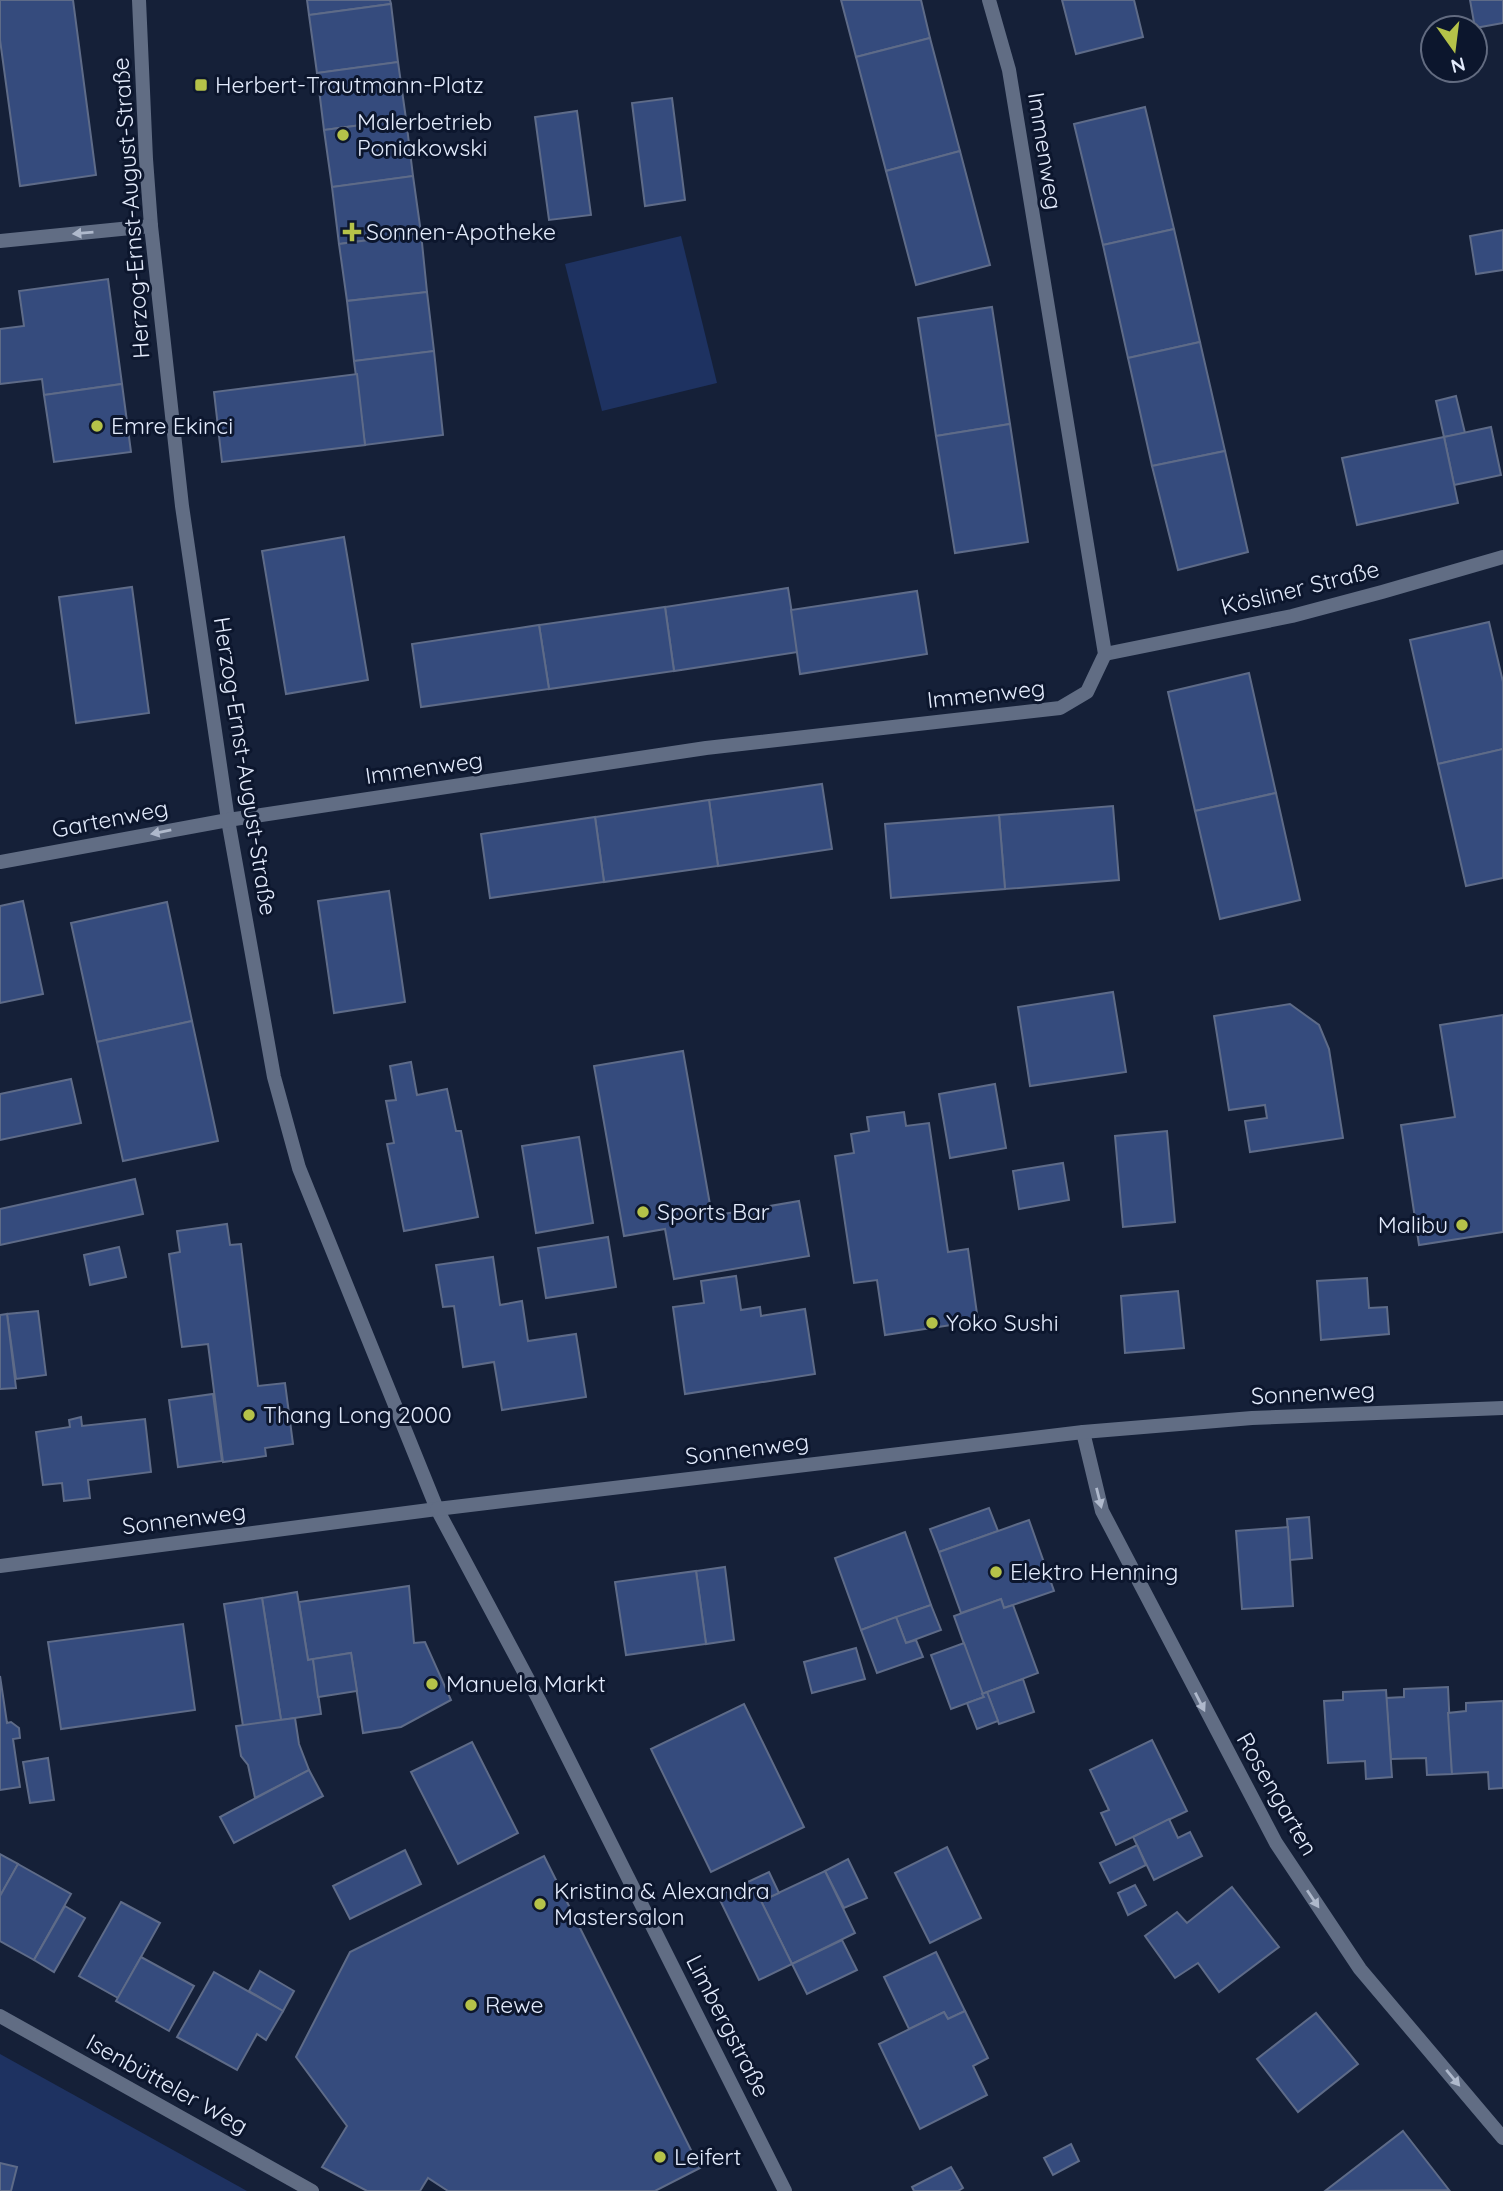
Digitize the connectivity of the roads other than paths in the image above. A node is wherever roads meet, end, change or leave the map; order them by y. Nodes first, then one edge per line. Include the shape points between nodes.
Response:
1 (139, 0) edge
2 (989, 0) edge
3 (151, 226) junction
4 (0, 242) edge
5 (1503, 556) edge
6 (1105, 654) junction
7 (228, 820) junction
8 (0, 862) edge
9 (1503, 1408) edge
10 (1083, 1432) junction
11 (438, 1508) junction
12 (0, 1566) edge
13 (0, 2016) edge
14 (1503, 2138) edge
15 (313, 2191) edge
16 (785, 2191) edge

1 - 3 street, Herzog-Ernst-August-Straße
2 - 6 street, Immenweg via 1009,70
3 -> 4 street
3 - 7 street, Herzog-Ernst-August-Straße via 182,506
5 - 6 street, Kösliner Straße via 1303,613
6 - 7 street, Immenweg via 1087,692 1060,708 706,748
7 -> 8 street, Gartenweg
7 - 11 street, Herzog-Ernst-August-Straße via 274,1077 299,1168
9 - 10 street, Sonnenweg via 1252,1418
10 - 11 street, Sonnenweg
10 -> 14 street, Rosengarten via 1102,1511 1276,1843 1360,1969
11 - 12 street, Sonnenweg
11 - 16 street, Limbergstraße
13 - 15 street, Isenbütteler Weg

